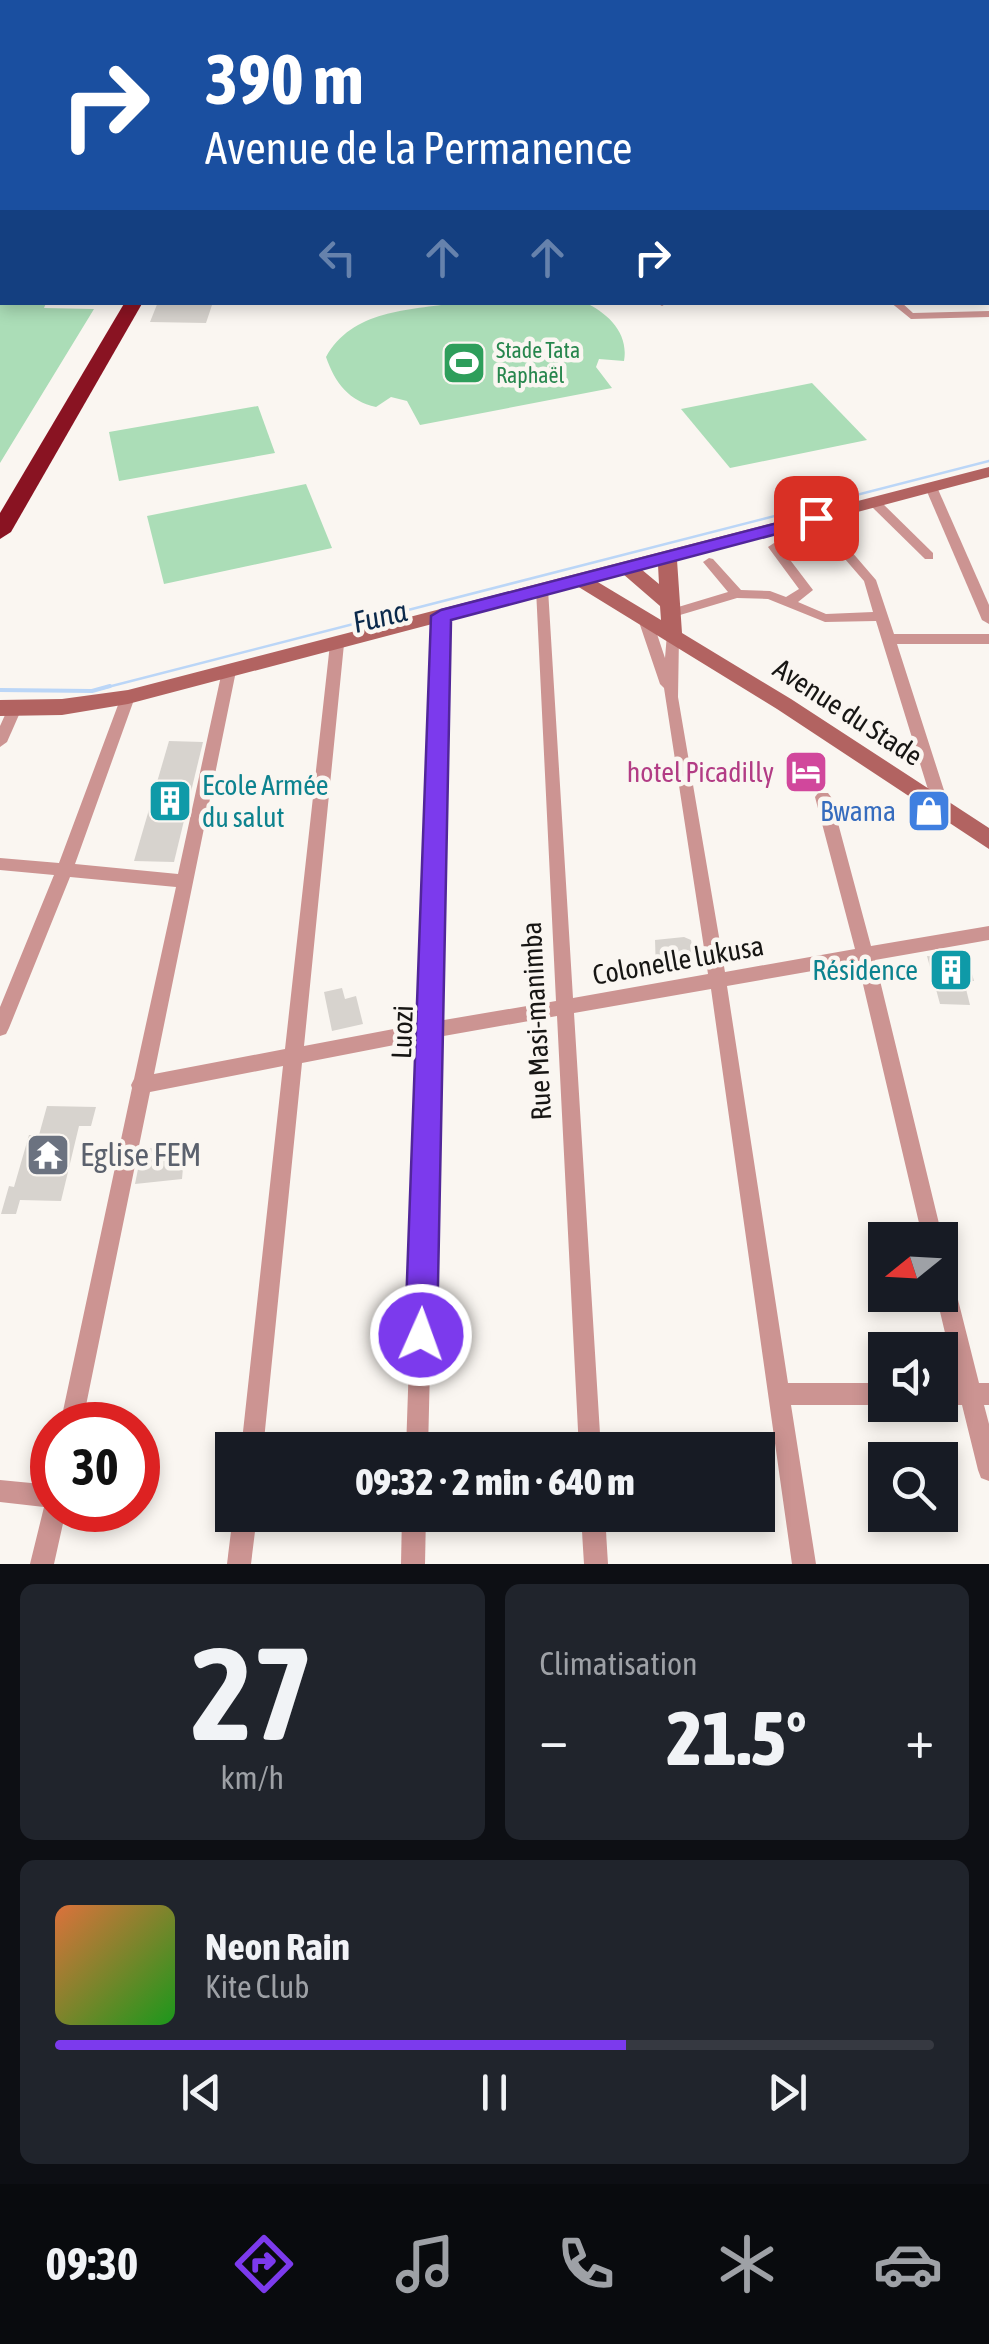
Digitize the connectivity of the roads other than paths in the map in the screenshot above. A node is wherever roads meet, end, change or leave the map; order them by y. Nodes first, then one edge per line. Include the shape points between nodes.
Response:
1 (116, 305) edge
2 (132, 305) edge
3 (898, 305) edge
4 (945, 305) edge
5 (989, 314) edge
6 (950, 315) junction
7 (989, 472) edge
8 (931, 487) junction
9 (874, 502) junction
10 (0, 503) edge
11 (816, 518) junction
12 (0, 532) edge
13 (774, 547) dead end
14 (667, 555) junction
15 (929, 556) dead end
16 (709, 562) dead end
17 (629, 570) junction
18 (579, 579) junction
19 (542, 589) junction
20 (738, 594) junction
21 (790, 601) junction
22 (441, 616) junction
23 (881, 616) junction
24 (671, 618) junction
25 (989, 620) edge
26 (646, 622) junction
27 (889, 639) junction
28 (989, 639) edge
29 (337, 644) junction
30 (229, 672) junction
31 (128, 697) junction
32 (671, 697) junction
33 (8, 708) edge
34 (0, 742) edge
35 (823, 796) dead end
36 (942, 809) junction
37 (989, 840) edge
38 (0, 864) edge
39 (66, 869) junction
40 (185, 881) junction
41 (989, 933) edge
42 (866, 956) junction
43 (718, 982) junction
44 (566, 1007) junction
45 (0, 1028) edge
46 (432, 1030) junction
47 (294, 1057) junction
48 (140, 1085) junction
49 (929, 1222) edge
50 (954, 1312) edge
51 (780, 1394) junction
52 (868, 1394) edge
53 (980, 1394) edge
54 (76, 1402) edge
55 (254, 1432) edge
56 (418, 1432) edge
57 (589, 1432) edge
58 (989, 1470) edge
59 (0, 1491) edge
60 (30, 1494) edge
61 (49, 1532) edge
62 (242, 1532) edge
63 (413, 1532) edge
64 (594, 1532) edge
65 (42, 1564) edge
66 (238, 1564) edge
67 (412, 1564) edge
68 (596, 1564) edge
69 (804, 1564) edge

1 - 10 highway
2 - 12 highway
3 - 6 street via 911,316
4 - 6 street
5 - 6 street
7 - 8 street
8 - 9 street
8 - 25 street
9 - 11 street
9 - 15 street
11 - 14 street
11 - 23 street via 866,571
13 - 21 street via 807,590
14 - 17 street
14 - 24 street
16 - 20 street
17 - 18 street
17 - 24 street
17 - 26 street
18 - 19 street
18 - 26 street
19 - 22 street
19 - 44 street, Rue Masi-manimba
20 - 21 street
20 - 24 street
21 - 23 street via 825,618
22 - 29 street
22 - 46 street, Luozi
23 - 27 street
24 - 26 street
24 - 32 street
24 - 36 street, Avenue du Stade
26 - 32 street
27 - 28 street
27 - 36 street
29 - 30 street
29 - 47 street
30 - 31 street
30 - 40 street
31 - 33 street
31 - 39 street
32 - 43 street
33 - 34 street
35 - 42 street
36 - 37 street, Avenue du Stade
38 - 39 street
39 - 40 street
39 - 45 street
40 - 48 street
41 - 42 street, Colonelle lukusa
42 - 43 street, Colonelle lukusa
42 - 49 street
43 - 44 street, Colonelle lukusa
43 - 51 street
44 - 46 street, Colonelle lukusa
44 - 57 street, Rue Masi-manimba
46 - 47 street, Colonelle lukusa
46 - 56 street, Luozi
47 - 48 street, Colonelle lukusa
47 - 55 street
48 - 54 street
50 - 53 street
51 - 52 street
51 - 69 street
53 - 58 street
59 - 60 street
61 - 65 street
62 - 66 street
63 - 67 street
64 - 68 street

